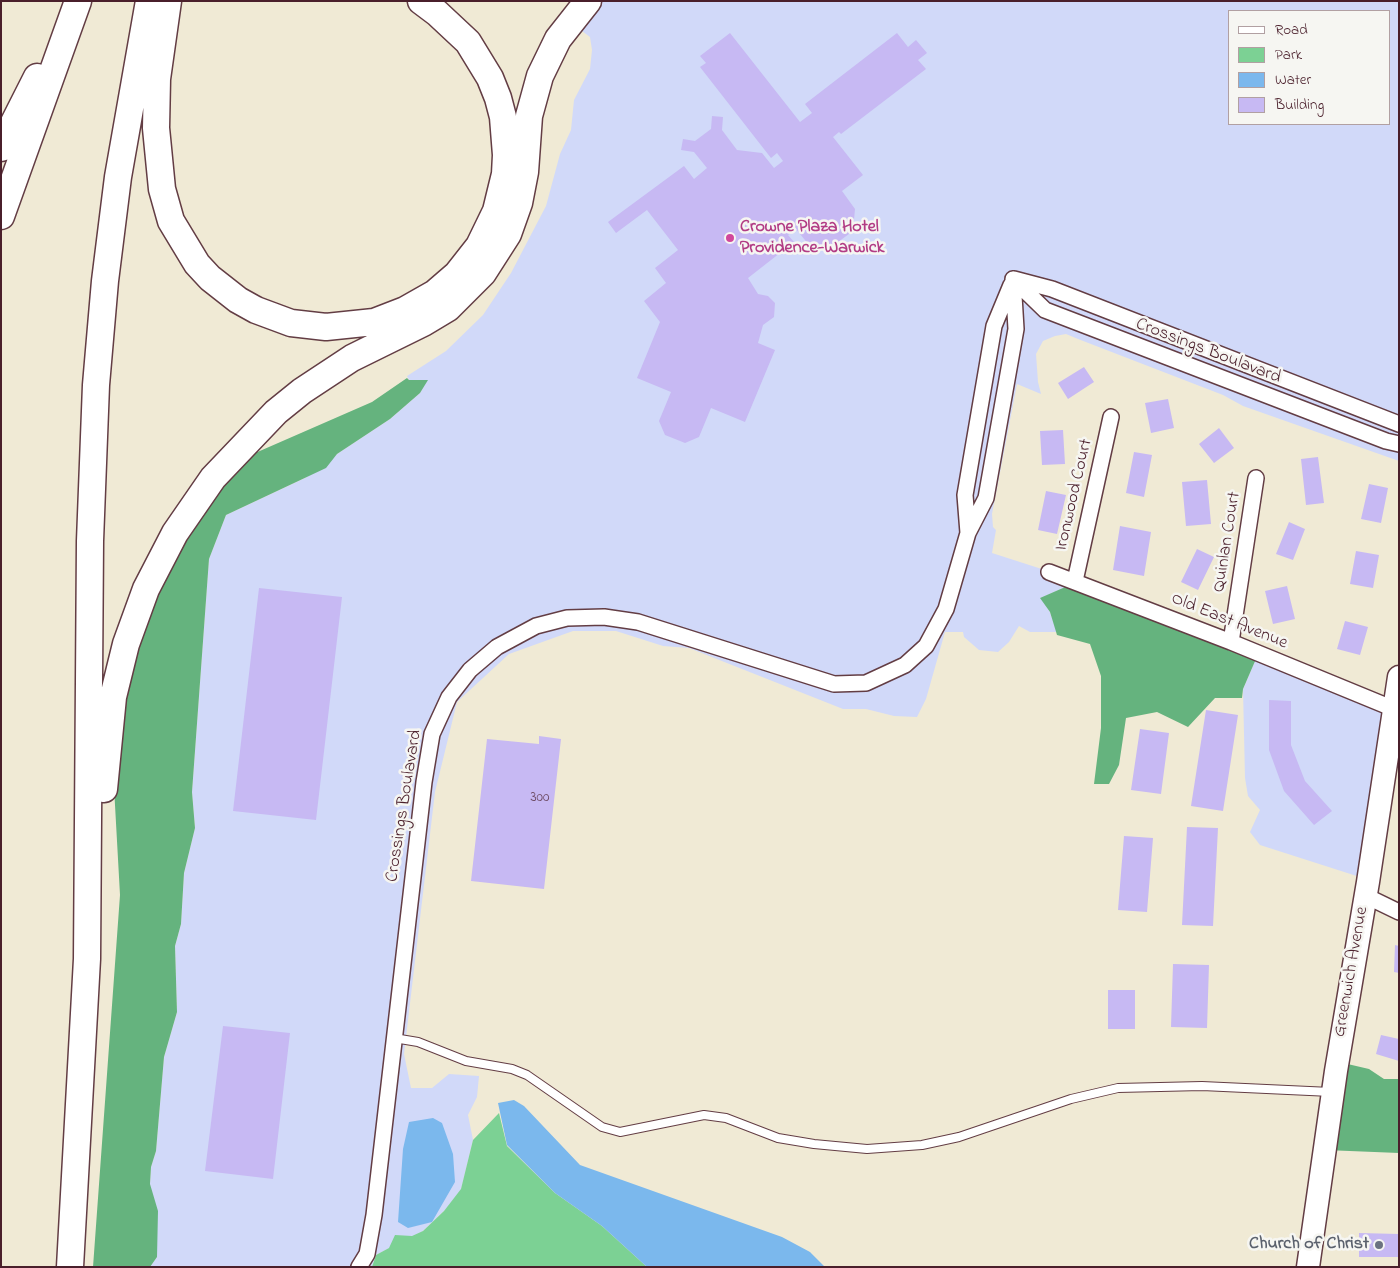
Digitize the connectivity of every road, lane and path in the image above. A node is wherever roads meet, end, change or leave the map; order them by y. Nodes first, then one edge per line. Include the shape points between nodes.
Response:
1 (77, 1) edge
2 (150, 1) edge
3 (168, 1) edge
4 (421, 1) edge
5 (588, 1) edge
6 (1, 148) edge
7 (1, 216) edge
8 (1013, 279) junction
9 (1111, 417) dead end
10 (1399, 424) edge
11 (1399, 444) edge
12 (1256, 478) dead end
13 (968, 533) junction
14 (1049, 572) dead end
15 (1074, 581) junction
16 (1231, 642) junction
17 (1399, 677) edge
18 (1396, 710) edge
19 (1366, 896) junction
20 (1399, 912) edge
21 (85, 1011) junction
22 (394, 1038) junction
23 (1333, 1092) junction
24 (70, 1267) edge
25 (359, 1267) edge
26 (1308, 1267) edge

1 - 6 highway
1 - 7 highway
2 - 21 highway via 118,177 95,402 90,541
3 - 4 highway via 159,66 156,128 160,180 171,222 197,264 238,300 291,322 326,327 374,322 435,293 457,274 479,246 496,211 506,155 498,98 468,42
5 - 21 highway via 558,39 540,76 529,116 525,172 518,203 508,234 483,273 442,312 352,358 276,412 213,478 192,505 159,561 132,626 113,697
8 - 10 street, Crossings Boulavard via 1052,290
8 - 11 street, Crossings Boulavard via 1045,310
8 - 13 street, Crossings Boulavard via 994,326 965,495
8 - 13 street, Crossings Boulavard via 1016,329 986,498
9 - 15 street, Ironwood Court
12 - 16 street, Quinlan Court
13 - 22 street, Crossings Boulavard via 946,609 926,646 905,665 866,683 834,684 638,622 604,617 567,618 536,626 497,647 470,670 449,697 432,734
14 - 15 street, Old East Avenue
15 - 16 street, Old East Avenue
16 - 18 street, Old East Avenue
17 - 18 main road, Greenwich Avenue
18 - 19 main road, Greenwich Avenue
19 - 20 street
19 - 23 main road, Greenwich Avenue
21 - 24 highway
22 - 23 lane via 418,1042 466,1062 512,1069 526,1075 602,1127 620,1132 704,1115 726,1118 778,1138 867,1149 922,1145 959,1137 1071,1099 1118,1088 1202,1086
22 - 25 street, Crossings Boulavard via 374,1215 367,1254
23 - 26 main road, Greenwich Avenue

